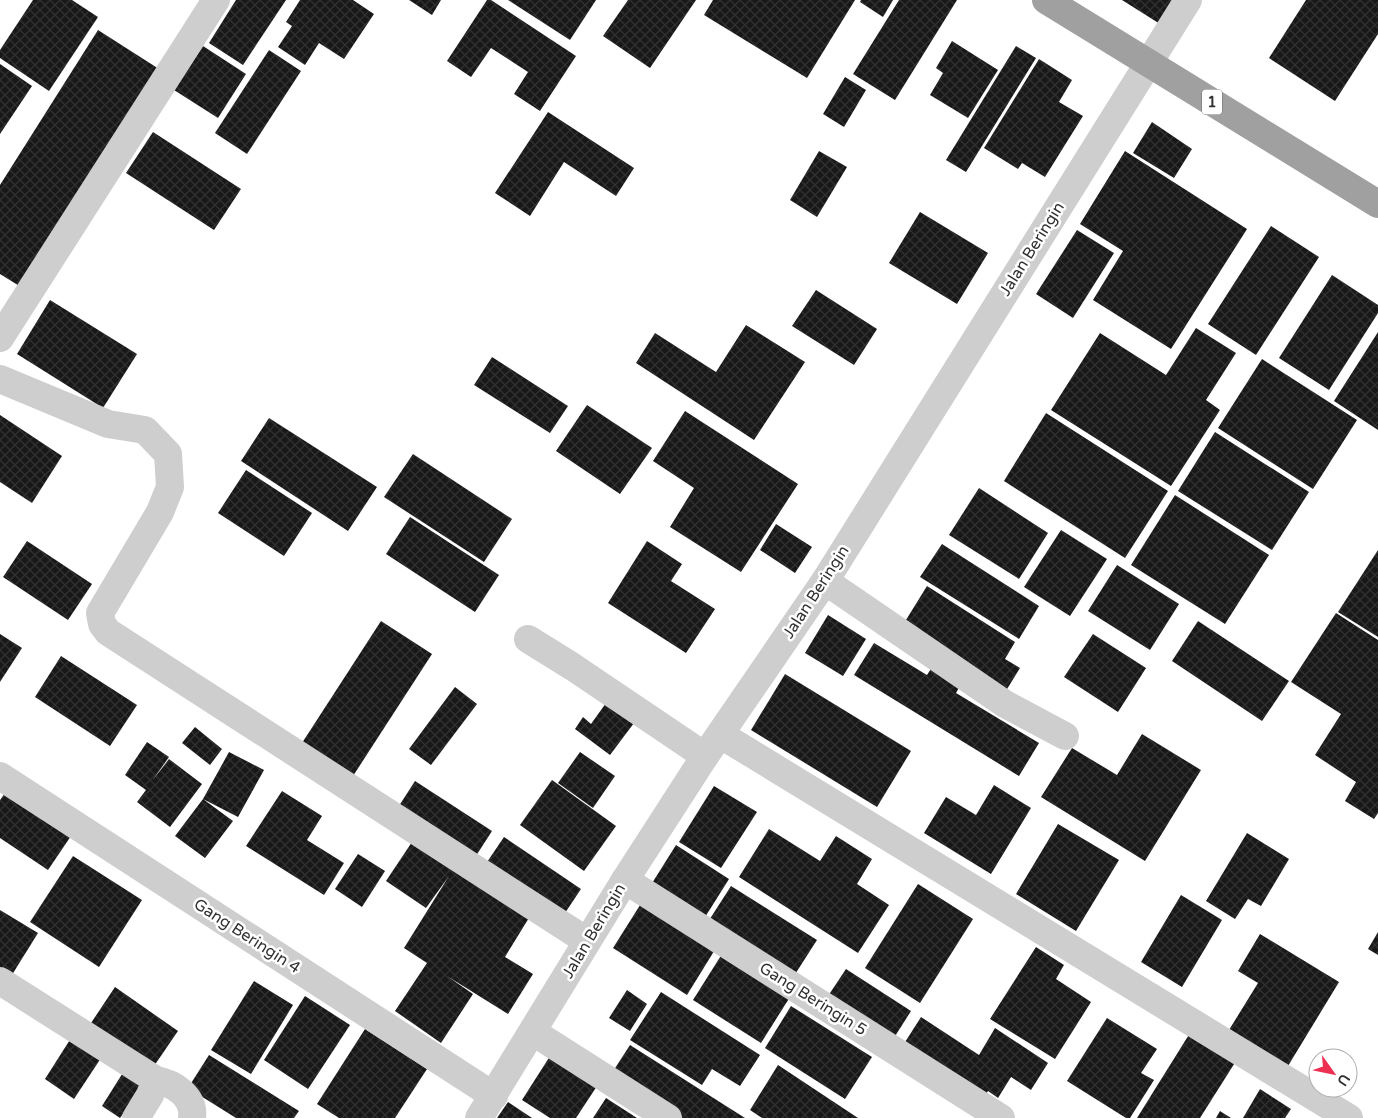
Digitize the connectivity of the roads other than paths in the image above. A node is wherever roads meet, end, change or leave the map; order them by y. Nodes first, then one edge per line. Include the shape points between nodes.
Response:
1 (216, 0) edge
2 (1046, 0) edge
3 (1188, 0) edge
4 (1148, 63) junction
5 (1378, 204) edge
6 (0, 338) edge
7 (0, 379) edge
8 (825, 582) junction
9 (528, 639) dead end
10 (1065, 736) dead end
11 (713, 745) junction
12 (0, 776) edge
13 (625, 880) junction
14 (587, 941) junction
15 (0, 981) edge
16 (533, 1032) junction
17 (156, 1080) junction
18 (494, 1096) junction
19 (136, 1118) edge
20 (192, 1118) edge
21 (479, 1118) edge
22 (668, 1118) edge
23 (1001, 1118) edge
24 (1348, 1118) edge

1 - 6 street
2 - 4 highway, 1
3 - 4 street, Jalan Beringin
4 - 5 highway, 1
4 - 8 street, Jalan Beringin
7 - 14 street via 108,424 145,430 168,454 170,487 163,504 100,613 108,632
8 - 10 street via 1005,704
8 - 11 street, Jalan Beringin
9 - 11 street
11 - 13 street, Jalan Beringin
11 - 24 street
12 - 18 street, Gang Beringin 4
13 - 14 street, Jalan Beringin
13 - 23 street, Gang Beringin 5
14 - 16 street, Jalan Beringin
15 - 17 street
16 - 18 street, Jalan Beringin
16 - 22 street
17 - 19 street
17 - 20 street via 170,1084 187,1097
18 - 21 street, Jalan Beringin

